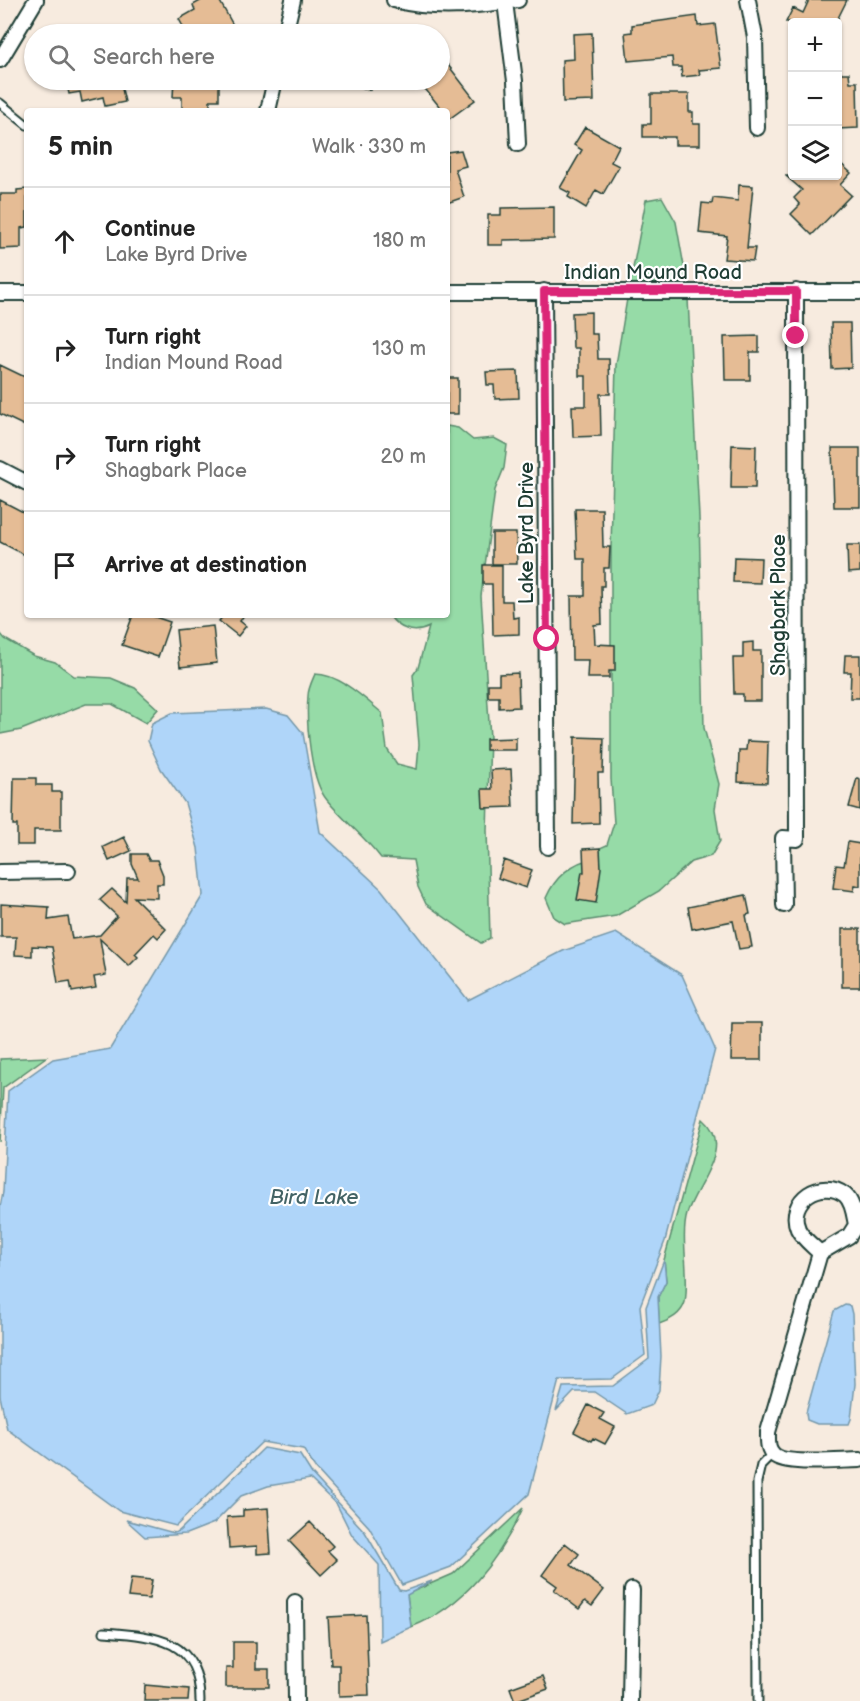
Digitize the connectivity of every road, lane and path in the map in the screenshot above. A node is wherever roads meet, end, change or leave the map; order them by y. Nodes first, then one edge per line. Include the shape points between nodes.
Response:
1 (36, 0) edge
2 (293, 0) edge
3 (394, 0) edge
4 (748, 0) edge
5 (511, 1) edge
6 (287, 24) edge
7 (0, 60) edge
8 (273, 90) edge
9 (0, 103) edge
10 (269, 108) edge
11 (24, 123) edge
12 (757, 128) dead end
13 (518, 144) dead end
14 (544, 291) junction
15 (796, 291) junction
16 (450, 292) edge
17 (860, 292) edge
18 (0, 293) edge
19 (24, 293) edge
20 (0, 469) edge
21 (24, 481) edge
22 (548, 847) dead end
23 (0, 872) edge
24 (68, 872) dead end
25 (784, 905) dead end
26 (820, 1253) junction
27 (772, 1454) junction
28 (860, 1460) edge
29 (632, 1590) dead end
30 (296, 1602) dead end
31 (104, 1632) dead end
32 (200, 1701) edge
33 (296, 1701) edge
34 (630, 1701) edge
35 (758, 1701) edge

1 - 7 street
2 - 6 street
3 - 5 street via 419,6 463,8
4 - 12 street via 755,37
5 - 13 street
8 - 10 street
9 - 11 lane
14 - 15 street, Indian Mound Road
14 - 16 street, Indian Mound Road
14 - 22 street, Lake Byrd Drive
15 - 17 street, Indian Mound Road
15 - 25 street, Shagbark Place via 797,839 783,838
18 - 19 street
20 - 21 street
23 - 24 street
26 - 26 street via 799,1231 795,1216 797,1204 808,1194 826,1189 844,1195 856,1225 849,1236
26 - 27 street via 768,1432
27 - 28 street via 783,1461
27 - 35 lane via 761,1465 757,1482
29 - 34 street
30 - 33 street
31 - 32 lane via 149,1635 173,1645 192,1661

